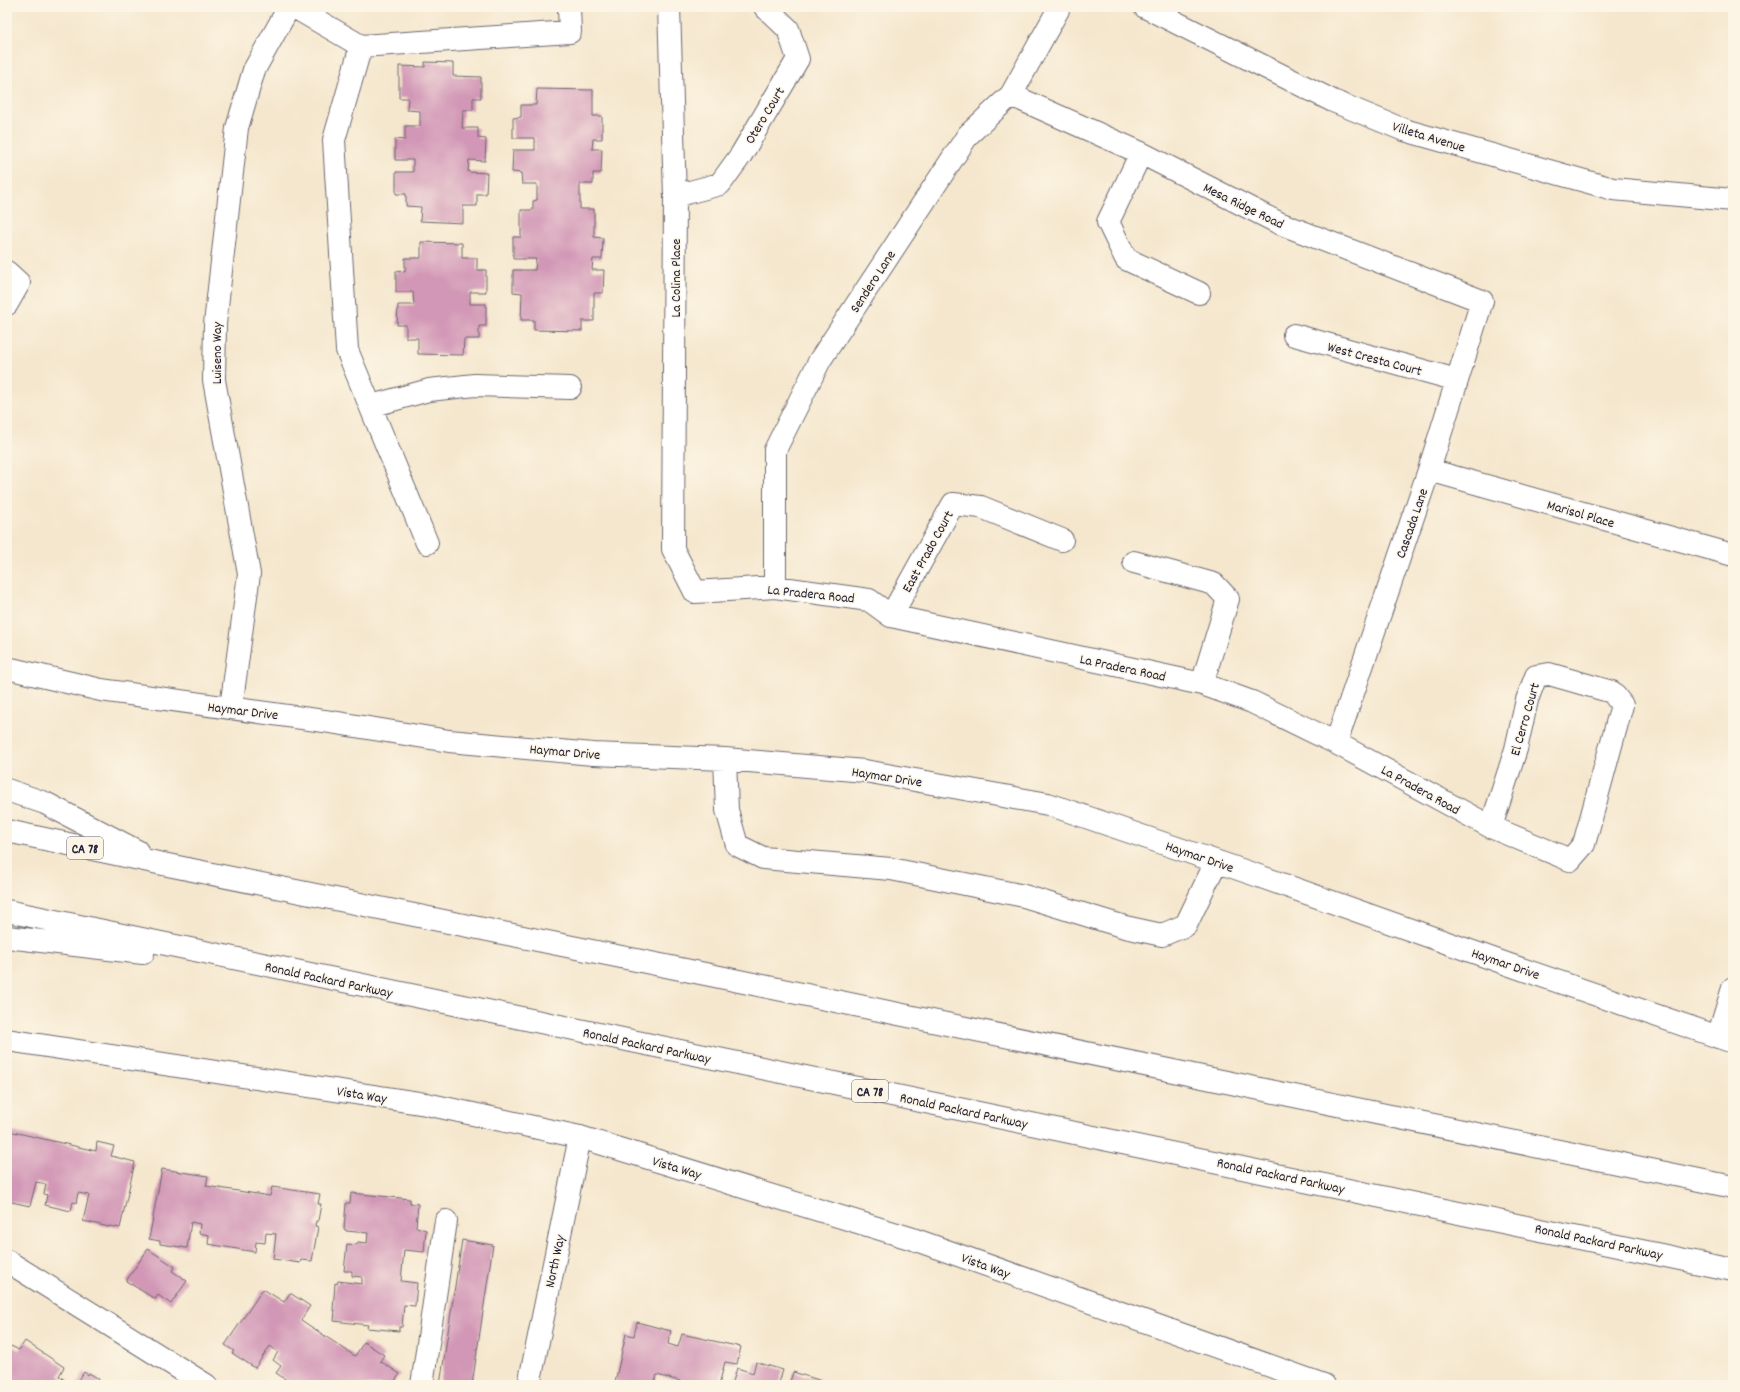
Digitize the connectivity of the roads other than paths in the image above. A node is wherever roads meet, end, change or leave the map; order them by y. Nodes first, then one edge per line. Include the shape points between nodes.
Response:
1 (289, 7) edge
2 (294, 7) edge
3 (570, 7) edge
4 (669, 7) edge
5 (765, 7) edge
6 (1145, 7) edge
7 (1058, 10) dead end
8 (361, 46) junction
9 (1011, 95) junction
10 (1141, 153) junction
11 (675, 196) junction
12 (1733, 200) edge
13 (7, 272) edge
14 (1199, 293) dead end
15 (1482, 301) joint
16 (7, 304) edge
17 (1294, 336) dead end
18 (1457, 380) junction
19 (570, 388) dead end
20 (371, 406) junction
21 (1429, 470) junction
22 (1062, 540) dead end
23 (427, 543) dead end
24 (673, 549) joint
25 (1733, 555) edge
26 (1134, 562) dead end
27 (775, 587) junction
28 (891, 616) junction
29 (7, 668) edge
30 (1202, 684) junction
31 (231, 708) junction
32 (1336, 743) junction
33 (725, 759) junction
34 (7, 790) edge
35 (1491, 827) junction
36 (7, 831) edge
37 (1570, 860) joint
38 (1216, 862) junction
39 (163, 864) junction
40 (7, 911) edge
41 (7, 937) edge
42 (283, 969) junction
43 (1733, 988) edge
44 (7, 1040) edge
45 (1725, 1040) edge
46 (580, 1137) junction
47 (1733, 1187) edge
48 (446, 1221) dead end
49 (7, 1261) edge
50 (1733, 1270) edge
51 (195, 1382) edge
52 (422, 1385) edge
53 (528, 1385) edge
54 (1324, 1385) edge

1 - 31 main road, Luiseno Way via 254,70 238,128 215,324 214,380 248,574
2 - 8 main road
3 - 8 main road via 570,32
4 - 11 main road, La Colina Place
5 - 11 main road, Otero Court via 788,29 798,59 741,155 720,184
6 - 12 main road, Villeta Avenue via 1333,101 1404,130 1613,189
7 - 9 main road, Sendero Lane
8 - 20 main road via 334,140 347,350
9 - 10 main road, Mesa Ridge Road
9 - 27 main road, Sendero Lane via 968,135 820,360 775,450
10 - 14 main road via 1108,222 1126,259
10 - 15 main road, Mesa Ridge Road via 1279,223
11 - 24 main road, La Colina Place
13 - 16 main road via 19,283
15 - 18 main road, Cascada Lane
17 - 18 main road, West Cresta Court
18 - 21 main road, Cascada Lane
19 - 20 main road via 475,385 429,390
20 - 23 main road
21 - 25 main road, Marisol Place
21 - 32 main road, Cascada Lane
22 - 28 main road, East Prado Court via 980,507 953,504
24 - 27 main road, La Pradera Road via 694,592
26 - 30 main road via 1214,584 1228,599
27 - 28 main road, La Pradera Road via 869,600
28 - 30 main road, La Pradera Road
29 - 31 main road, Haymar Drive via 101,690
30 - 32 main road, La Pradera Road via 1252,702
31 - 33 main road, Haymar Drive via 449,741 593,754
32 - 35 main road, La Pradera Road
33 - 38 main road, Haymar Drive via 865,771 1048,804
33 - 38 main road via 728,810 737,845 763,858 891,869 1024,896 1125,927 1162,935 1186,925
34 - 39 main road via 45,803
35 - 37 main road, La Pradera Road
35 - 37 main road, El Cerro Court via 1536,676 1549,674 1612,692 1622,705 1584,844
36 - 39 main road, CA 78
38 - 45 main road, Haymar Drive
39 - 47 main road, CA 78 via 718,976
40 - 42 main road, Ronald Packard Parkway / CA 78
41 - 42 main road
42 - 50 main road, Ronald Packard Parkway / CA 78
43 - 45 main road
44 - 46 main road, Vista Way via 426,1104
46 - 53 main road, North Way
46 - 54 main road, Vista Way via 913,1239
48 - 52 main road
49 - 51 main road

